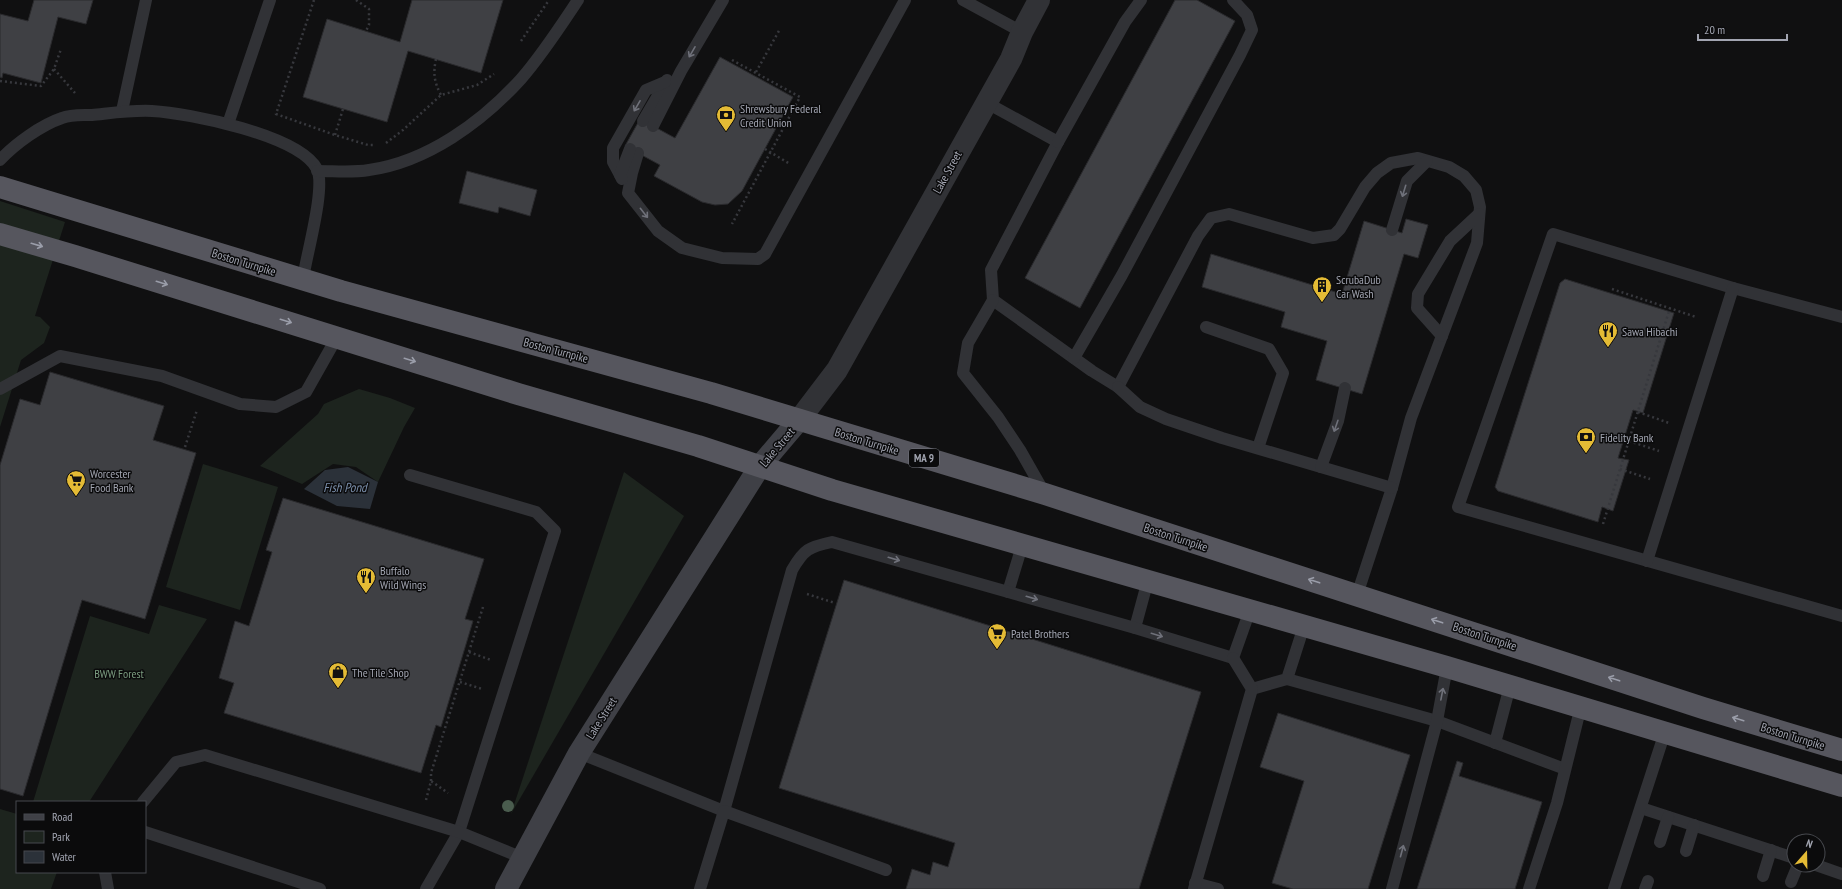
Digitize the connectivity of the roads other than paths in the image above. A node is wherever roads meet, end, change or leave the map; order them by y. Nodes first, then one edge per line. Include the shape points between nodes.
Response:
1 (146, 0) edge
2 (270, 0) edge
3 (578, 0) edge
4 (723, 0) edge
5 (905, 0) edge
6 (963, 0) edge
7 (1039, 0) edge
8 (1141, 0) edge
9 (1233, 0) edge
10 (1022, 32) junction
11 (682, 71) junction
12 (665, 82) junction
13 (987, 102) junction
14 (122, 111) junction
15 (228, 124) junction
16 (1058, 142) junction
17 (0, 160) edge
18 (1427, 161) junction
19 (317, 171) junction
20 (620, 176) junction
21 (0, 187) edge
22 (628, 193) junction
23 (1479, 214) junction
24 (1392, 230) dead end
25 (0, 234) edge
26 (303, 279) junction
27 (1733, 288) junction
28 (993, 300) junction
29 (1842, 316) edge
30 (1206, 327) dead end
31 (1442, 336) junction
32 (337, 337) junction
33 (1074, 358) junction
34 (1118, 387) junction
35 (1344, 388) dead end
36 (0, 389) edge
37 (799, 420) junction
38 (1258, 448) junction
39 (760, 466) junction
40 (1321, 467) junction
41 (410, 474) dead end
42 (1392, 488) junction
43 (1045, 494) junction
44 (1022, 546) junction
45 (1647, 561) junction
46 (1148, 580) junction
47 (1008, 592) junction
48 (1357, 595) junction
49 (1250, 610) junction
50 (1842, 616) edge
51 (1304, 626) junction
52 (1135, 628) junction
53 (1233, 658) junction
54 (1447, 667) junction
55 (1287, 678) junction
56 (1510, 686) junction
57 (1252, 689) junction
58 (1581, 706) junction
59 (1437, 722) junction
60 (1665, 732) junction
61 (1495, 743) junction
62 (1842, 750) edge
63 (579, 753) junction
64 (1565, 769) junction
65 (1842, 786) edge
66 (144, 801) edge
67 (1640, 808) junction
68 (724, 811) junction
69 (1668, 817) junction
70 (1694, 825) junction
71 (146, 832) edge
72 (459, 832) junction
73 (1660, 842) dead end
74 (1771, 850) junction
75 (1686, 851) dead end
76 (1786, 855) edge
77 (523, 858) junction
78 (1826, 868) edge
79 (886, 870) dead end
80 (105, 873) edge
81 (1795, 873) edge
82 (1842, 874) edge
83 (1763, 876) dead end
84 (1791, 882) dead end
85 (1194, 886) edge
86 (108, 889) edge
87 (320, 889) edge
88 (426, 889) edge
89 (506, 889) edge
90 (700, 889) edge
91 (1218, 889) edge
92 (1392, 889) edge
93 (1529, 889) edge
94 (1614, 889) edge

1 - 14 lane
2 - 15 lane
3 - 19 lane via 521,79 485,113 454,136 429,151 390,166 350,172
4 -> 11 lane
22 -> 5 lane via 658,231 682,248 722,258 758,259 765,254
6 - 10 lane
7 - 10 street, Lake Street
8 - 16 lane
9 - 33 lane via 1247,15 1252,30 1122,275
10 - 13 street, Lake Street via 1011,59
11 - 12 lane
11 - 12 lane via 648,123
12 -> 20 lane via 646,90 613,148 613,162
13 - 16 lane
13 - 37 street, Lake Street via 837,370
14 - 15 lane via 182,114
14 - 17 lane via 64,117 11,148
15 - 19 lane via 288,145 307,157
16 - 28 lane via 991,270
18 - 23 lane via 1449,167 1464,176 1476,190
18 -> 24 lane via 1407,181
18 - 34 lane via 1418,158 1391,163 1377,173 1334,235 1313,238 1229,214 1211,218 1198,236
19 - 26 lane via 318,202
20 - 22 lane
20 - 22 lane via 634,151
21 - 26 highway, Boston Turnpike / MA 9
23 - 31 lane via 1477,243
23 - 31 lane via 1450,241 1418,294 1417,308
25 -> 32 highway
26 - 37 highway, Boston Turnpike / MA 9
27 - 29 lane
27 - 45 lane
27 - 45 lane via 1553,234 1458,507
28 - 33 lane
28 - 43 lane via 968,344 963,372 998,416
30 - 38 lane via 1269,349 1283,373
31 - 42 lane via 1411,418
32 - 36 lane via 306,392 276,407 240,404 162,376 60,356
32 -> 39 highway
33 - 34 lane
34 - 38 lane via 1140,407 1166,419
35 -> 40 lane via 1338,421
37 - 39 main road, Lake Street
37 - 43 highway, Boston Turnpike / MA 9
38 - 40 lane
39 - 44 highway
39 - 63 main road, Lake Street
40 - 42 lane
41 - 72 lane via 536,512 555,531
42 - 48 lane
48 -> 43 highway, Boston Turnpike / MA 9
44 - 46 highway
44 - 47 lane
45 - 50 lane
46 - 49 highway
46 - 52 lane
47 -> 52 lane
68 -> 47 lane via 792,570 801,554 832,542
62 -> 48 highway, Boston Turnpike / MA 9 via 1702,708
49 - 51 highway
49 - 53 lane
51 - 54 highway
51 - 55 lane
52 -> 53 lane
53 - 57 lane
54 - 56 highway
59 -> 54 lane
55 - 57 lane
55 - 59 lane
56 - 58 highway
56 - 61 lane
57 - 85 lane
58 - 60 highway
58 - 64 lane
59 - 61 lane
92 -> 59 lane
60 - 65 highway
60 - 67 lane
61 - 64 lane
63 - 68 lane
63 - 77 main road, Lake Street
64 - 93 lane via 1557,803
66 - 72 lane via 176,762 205,755
67 - 69 lane
67 - 94 lane
68 - 79 lane
68 - 90 lane
69 - 70 lane
69 - 73 lane
70 - 74 lane
70 - 75 lane
71 - 87 lane
72 - 77 lane
72 - 88 lane
74 - 76 lane
74 - 83 lane
77 - 89 main road, Lake Street
78 - 82 lane
80 - 86 lane
81 - 84 lane
85 - 91 lane

